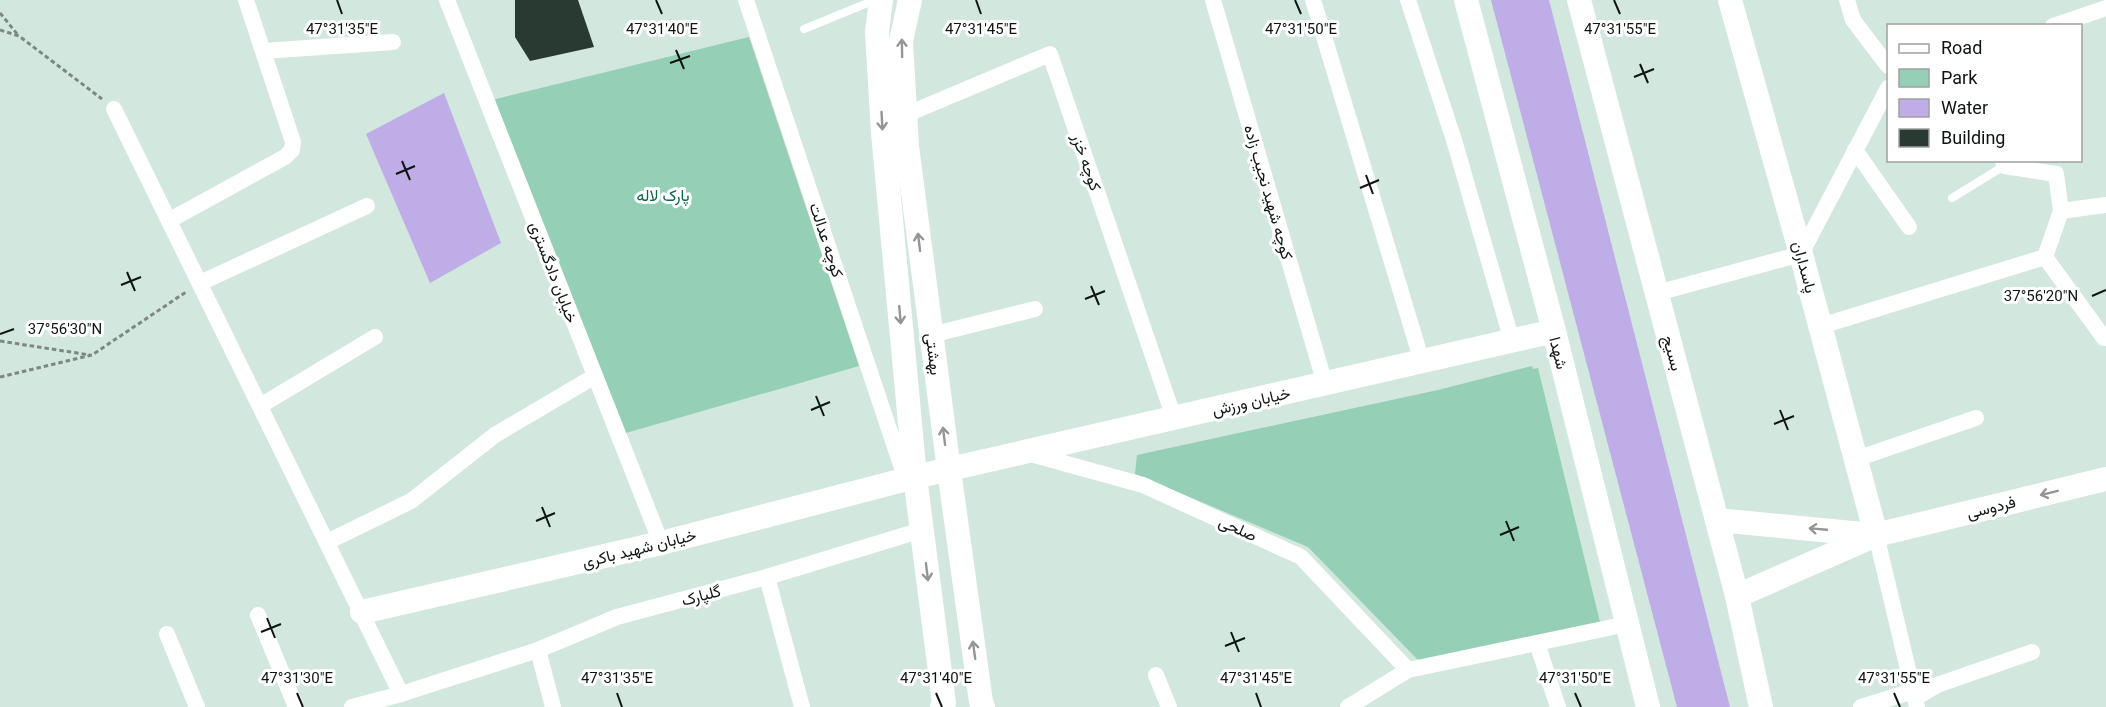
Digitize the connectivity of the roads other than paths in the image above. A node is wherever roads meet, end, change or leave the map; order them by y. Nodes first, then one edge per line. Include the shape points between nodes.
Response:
1 (246, 0) edge
2 (447, 0) edge
3 (746, 0) edge
4 (874, 0) edge
5 (881, 0) edge
6 (910, 0) edge
7 (1213, 0) edge
8 (1313, 0) edge
9 (1408, 0) edge
10 (1466, 0) edge
11 (1579, 0) edge
12 (1730, 0) edge
13 (1847, 0) edge
14 (2088, 7) edge
15 (2106, 8) edge
16 (2057, 24) edge
17 (804, 28) dead end
18 (393, 42) dead end
19 (264, 51) junction
20 (1887, 65) edge
21 (1887, 90) edge
22 (114, 109) road end
23 (905, 115) junction
24 (1856, 150) junction
25 (2004, 163) edge
26 (1952, 198) dead end
27 (2106, 205) edge
28 (367, 206) dead end
29 (2061, 211) junction
30 (170, 220) junction
31 (1909, 227) dead end
32 (1802, 254) junction
33 (2045, 257) junction
34 (200, 283) junction
35 (1657, 293) junction
36 (1035, 309) dead end
37 (1821, 326) junction
38 (1554, 331) junction
39 (931, 335) junction
40 (375, 337) dead end
41 (2106, 338) edge
42 (1512, 341) junction
43 (1422, 362) junction
44 (590, 379) dead end
45 (1325, 384) junction
46 (260, 406) junction
47 (1174, 418) junction
48 (1976, 418) dead end
49 (1026, 453) junction
50 (1856, 459) junction
51 (949, 470) junction
52 (911, 478) junction
53 (2106, 479) edge
54 (1717, 520) junction
55 (922, 530) junction
56 (1876, 535) junction
57 (327, 542) junction
58 (661, 543) junction
59 (767, 578) junction
60 (1737, 596) junction
61 (362, 612) junction
62 (258, 615) dead end
63 (1627, 624) junction
64 (167, 634) dead end
65 (1537, 643) junction
66 (538, 650) junction
67 (2032, 652) dead end
68 (1408, 670) junction
69 (1156, 675) dead end
70 (401, 694) junction
71 (1915, 699) edge
72 (197, 707) edge
73 (296, 707) edge
74 (352, 707) edge
75 (553, 707) edge
76 (802, 707) edge
77 (942, 707) edge
78 (983, 707) edge
79 (1168, 707) edge
80 (1348, 707) edge
81 (1558, 707) edge
82 (1648, 707) edge
83 (1761, 707) edge
84 (1862, 707) edge

1 - 19 street
2 - 58 street, خیابان دادگستری
3 - 52 street, کوچه عدالت
4 - 17 lane
5 -> 52 street, بهشتی via 878,32 883,133
23 -> 6 street, بهشتی via 902,40
7 - 45 street, کوچه شهید نجیب زاده
8 - 43 street
9 - 42 street via 1454,140
10 - 38 street, شهدا
11 - 35 street, بسیج
12 - 32 street, پاسداران
13 - 20 street via 1853,20
14 - 15 street
14 - 16 street
18 - 19 street
19 - 30 street via 293,142 292,150
21 - 24 street
22 - 30 street
39 -> 23 street, بهشتی
23 - 47 street, کوچه خزر via 1050,54
24 - 31 street
24 - 32 street
25 - 26 lane
25 - 29 street via 2056,174
27 - 29 street
28 - 34 street
29 - 33 street
30 - 34 street
32 - 35 street
32 - 37 street, پاسداران
33 - 37 street
33 - 41 street
34 - 46 street
35 - 54 street, بسیج
36 - 39 street
37 - 50 street, پاسداران
38 - 42 street, خیابان ورزش
38 - 63 street, شهدا
51 -> 39 street, بهشتی
40 - 46 street
42 - 43 street, خیابان ورزش
43 - 45 street, خیابان ورزش
44 - 57 street via 495,435 411,501
45 - 47 street, خیابان ورزش
46 - 57 street
47 - 49 street, خیابان ورزش
48 - 50 street
49 - 51 street, خیابان ورزش
49 - 68 street, صلحی via 1143,485 1301,557
50 - 56 street, پاسداران
51 - 52 street, خیابان شهید باکری
78 -> 51 street, بهشتی
52 - 55 street, بهشتی
52 - 58 street, خیابان شهید باکری
53 -> 56 street, فردوسی
56 -> 54 street
54 - 60 street, بسیج
55 - 59 street, گلپارک
55 -> 77 street, بهشتی
56 - 60 street
56 - 71 street
57 - 61 street
58 - 61 street, خیابان شهید باکری
59 - 66 street, گلپارک via 617,617
59 - 76 street
60 - 83 street, بسیج
61 - 70 street
62 - 73 street
63 - 65 street
63 - 82 street, شهدا
64 - 72 street
65 - 68 street
65 - 81 street
66 - 70 street, گلپارک
66 - 75 street
67 - 71 street via 1937,685
68 - 80 street
69 - 79 street
70 - 74 street, گلپارک
71 - 84 street

